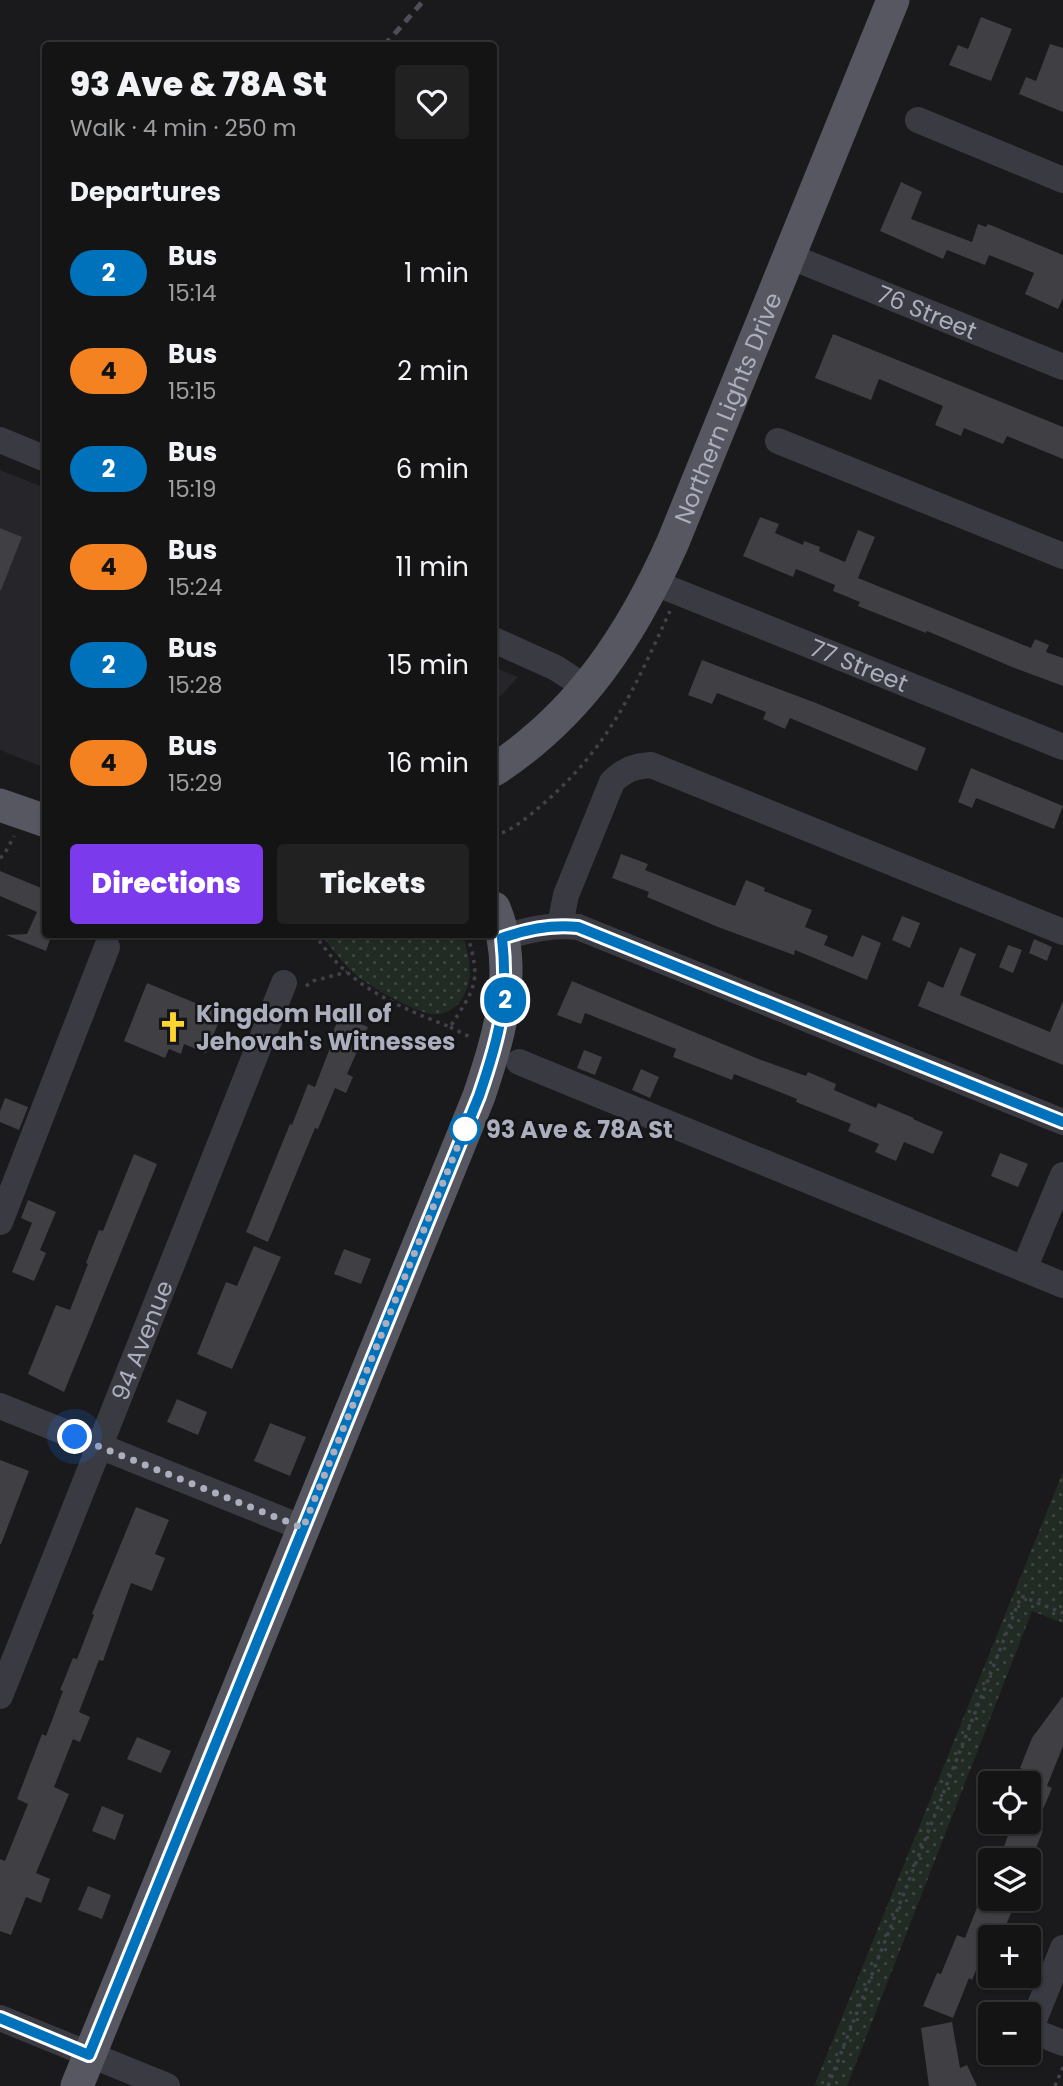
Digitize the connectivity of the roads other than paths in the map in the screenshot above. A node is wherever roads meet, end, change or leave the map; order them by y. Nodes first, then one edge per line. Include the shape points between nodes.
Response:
1 (893, 0) edge
2 (918, 120) dead end
3 (1063, 180) edge
4 (789, 256) junction
5 (1063, 367) edge
6 (0, 440) edge
7 (778, 441) dead end
8 (42, 456) edge
9 (1063, 556) edge
10 (655, 583) junction
11 (497, 641) edge
12 (585, 687) junction
13 (1063, 747) edge
14 (498, 774) edge
15 (0, 805) edge
16 (42, 820) edge
17 (498, 923) edge
18 (560, 925) junction
19 (1063, 932) edge
20 (107, 947) dead end
21 (279, 994) road end
22 (519, 1062) dead end
23 (1063, 1122) edge
24 (1063, 1175) edge
25 (0, 1222) edge
26 (1024, 1269) junction
27 (1063, 1285) edge
28 (0, 1406) edge
29 (100, 1447) junction
30 (303, 1528) junction
31 (0, 1696) edge
32 (1063, 1948) edge
33 (1041, 2003) edge
34 (0, 2018) edge
35 (1041, 2034) edge
36 (1063, 2043) edge
37 (89, 2055) junction
38 (77, 2086) edge
39 (167, 2086) edge

1 - 4 main road, Northern Lights Drive
2 - 3 street
4 - 5 street, 76 Street
4 - 10 main road, Northern Lights Drive
6 - 8 street
7 - 9 street
10 - 12 main road, Northern Lights Drive via 618,647
10 - 13 street, 77 Street
11 - 12 street via 556,668
12 - 14 main road, Northern Lights Drive
15 - 16 main road
17 - 18 street via 529,929
17 - 30 main road via 505,997 495,1049
18 - 19 street via 566,895 612,782 623,771 651,765
18 - 23 street via 594,933
20 - 25 street
21 - 29 street, 94 Avenue
22 - 26 street
24 - 26 street
26 - 27 street
28 - 29 street
29 - 30 street
29 - 31 street, 94 Avenue
30 - 37 main road
32 - 33 street
34 - 37 street
35 - 36 street
37 - 38 main road
37 - 39 street

